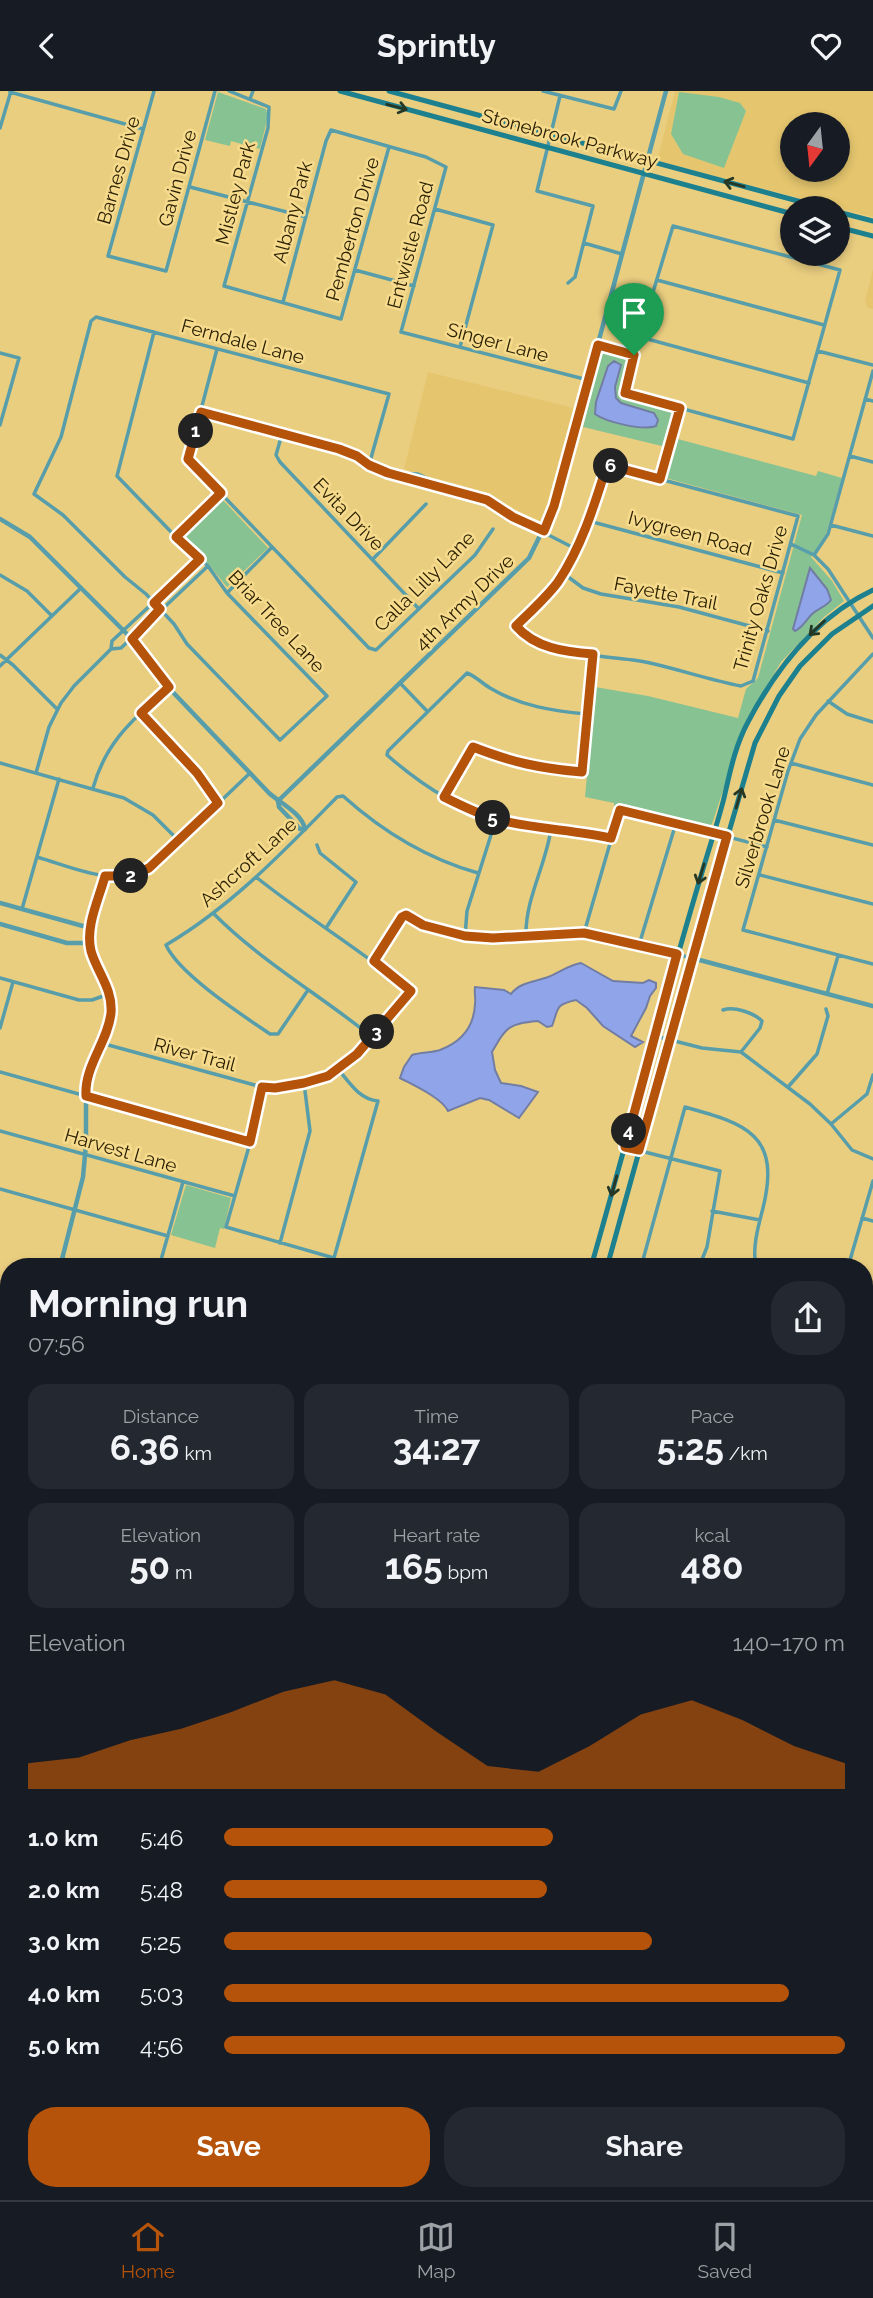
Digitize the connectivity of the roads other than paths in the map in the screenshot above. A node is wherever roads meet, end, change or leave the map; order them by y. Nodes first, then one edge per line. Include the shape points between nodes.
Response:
1 (10, 91) edge
2 (154, 91) edge
3 (215, 91) edge
4 (229, 91) edge
5 (245, 91) edge
6 (253, 91) edge
7 (340, 91) edge
8 (389, 91) edge
9 (543, 91) edge
10 (621, 91) edge
11 (666, 91) edge
12 (560, 96) junction
13 (243, 97) junction
14 (250, 100) junction
15 (0, 128) edge
16 (144, 129) junction
17 (551, 135) junction
18 (389, 147) junction
19 (549, 149) junction
20 (648, 161) junction
21 (645, 175) junction
22 (190, 187) junction
23 (755, 190) junction
24 (780, 197) edge
25 (248, 202) junction
26 (751, 203) junction
27 (435, 209) junction
28 (780, 211) edge
29 (850, 215) edge
30 (306, 217) junction
31 (873, 221) edge
32 (850, 230) edge
33 (873, 236) edge
34 (584, 243) junction
35 (780, 254) edge
36 (623, 255) junction
37 (824, 266) edge
38 (355, 270) junction
39 (166, 271) joint
40 (657, 280) junction
41 (568, 283) dead end
42 (414, 286) junction
43 (283, 302) junction
44 (825, 326) junction
45 (154, 332) junction
46 (401, 332) joint
47 (640, 337) junction
48 (598, 345) junction
49 (460, 347) junction
50 (217, 349) junction
51 (817, 351) junction
52 (0, 353) edge
53 (634, 355) junction
54 (873, 365) edge
55 (873, 371) edge
56 (588, 380) junction
57 (809, 383) junction
58 (865, 399) junction
59 (873, 401) edge
60 (680, 408) junction
61 (2, 412) edge
62 (201, 412) junction
63 (0, 425) edge
64 (282, 433) junction
65 (850, 456) junction
66 (873, 463) edge
67 (369, 465) junction
68 (660, 479) junction
69 (221, 493) junction
70 (426, 504) dead end
71 (0, 519) edge
72 (589, 521) junction
73 (831, 525) junction
74 (493, 529) dead end
75 (544, 531) junction
76 (873, 535) edge
77 (176, 537) junction
78 (791, 544) junction
79 (272, 547) junction
80 (576, 549) junction
81 (814, 555) junction
82 (200, 559) junction
83 (373, 559) junction
84 (208, 566) junction
85 (563, 573) junction
86 (784, 573) junction
87 (0, 575) edge
88 (81, 588) junction
89 (873, 590) edge
90 (228, 593) junction
91 (850, 602) junction
92 (154, 603) junction
93 (873, 606) edge
94 (160, 609) junction
95 (419, 609) junction
96 (52, 616) junction
97 (858, 616) junction
98 (124, 631) junction
99 (768, 631) junction
100 (873, 638) edge
101 (132, 639) junction
102 (111, 649) junction
103 (593, 654) junction
104 (873, 654) edge
105 (0, 655) edge
106 (6, 660) junction
107 (0, 666) edge
108 (401, 684) junction
109 (169, 687) junction
110 (828, 701) junction
111 (57, 709) junction
112 (427, 710) junction
113 (141, 713) junction
114 (587, 714) junction
115 (873, 722) edge
116 (742, 737) junction
117 (755, 743) junction
118 (0, 762) edge
119 (791, 763) junction
120 (36, 773) junction
121 (250, 773) junction
122 (59, 779) junction
123 (873, 785) edge
124 (93, 788) junction
125 (444, 797) junction
126 (278, 801) junction
127 (218, 803) junction
128 (496, 819) junction
129 (775, 820) junction
130 (676, 823) junction
131 (305, 829) junction
132 (551, 829) junction
133 (714, 833) junction
134 (727, 836) junction
135 (611, 838) junction
136 (178, 841) junction
137 (317, 845) dead end
138 (873, 845) edge
139 (767, 847) junction
140 (37, 857) junction
141 (478, 873) junction
142 (759, 875) junction
143 (105, 876) junction
144 (256, 877) junction
145 (0, 903) edge
146 (873, 904) edge
147 (22, 909) junction
148 (214, 914) junction
149 (0, 924) edge
150 (90, 928) junction
151 (325, 929) junction
152 (584, 933) junction
153 (465, 936) junction
154 (526, 936) junction
155 (90, 943) junction
156 (639, 946) junction
157 (677, 954) junction
158 (838, 956) junction
159 (692, 958) junction
160 (374, 961) junction
161 (873, 964) edge
162 (0, 978) edge
163 (13, 982) junction
164 (308, 990) junction
165 (109, 994) junction
166 (827, 994) junction
167 (873, 1006) edge
168 (826, 1009) dead end
169 (723, 1010) dead end
170 (0, 1027) edge
171 (655, 1035) junction
172 (372, 1038) junction
173 (670, 1039) junction
174 (101, 1043) junction
175 (741, 1052) junction
176 (647, 1066) junction
177 (338, 1069) junction
178 (661, 1070) junction
179 (0, 1072) edge
180 (873, 1075) edge
181 (304, 1083) junction
182 (262, 1087) junction
183 (788, 1087) junction
184 (867, 1094) junction
185 (86, 1096) junction
186 (873, 1099) edge
187 (831, 1124) junction
188 (0, 1131) edge
189 (250, 1142) junction
190 (625, 1147) junction
191 (639, 1150) junction
192 (85, 1154) junction
193 (671, 1158) junction
194 (873, 1160) edge
195 (873, 1181) edge
196 (183, 1182) junction
197 (0, 1189) edge
198 (235, 1196) junction
199 (76, 1210) junction
200 (712, 1211) junction
201 (606, 1215) junction
202 (862, 1218) junction
203 (620, 1219) junction
204 (760, 1220) junction
205 (873, 1221) edge
206 (168, 1236) junction
207 (280, 1243) junction
208 (63, 1258) edge
209 (162, 1258) edge
210 (594, 1258) edge
211 (609, 1258) edge
212 (643, 1258) edge
213 (703, 1258) edge
214 (756, 1258) edge
215 (851, 1258) edge

1 - 15 street
1 - 16 street
2 - 16 street, Barnes Drive
3 - 22 street, Gavin Drive
4 - 13 street
5 - 13 street
6 - 14 street
7 -> 19 main road, Stonebrook Parkway
8 - 17 main road, Stonebrook Parkway
9 - 12 street
10 - 12 street via 614,109
11 - 20 street, 4th Army Drive
12 - 17 street
13 - 14 street
14 - 25 street, Mistley Park via 269,107 268,128
16 - 39 street, Barnes Drive via 108,256
17 - 19 street
17 - 20 main road, Stonebrook Parkway
18 - 27 street, Entwistle Road via 446,167
18 - 30 street, Albany Park via 331,131
18 - 38 street, Pemberton Drive
19 - 21 main road, Stonebrook Parkway
19 - 34 street via 537,191 593,206
20 - 21 street, 4th Army Drive
23 -> 20 main road, Stonebrook Parkway
21 - 26 main road, Stonebrook Parkway
21 - 36 street, 4th Army Drive
22 - 25 street
22 - 39 street, Gavin Drive
23 - 24 main road, Stonebrook Parkway
23 - 26 main road
25 - 30 street
25 - 43 street, Mistley Park via 224,286
26 - 28 main road, Stonebrook Parkway
27 - 42 street, Entwistle Road
27 - 49 street via 493,225
29 - 31 main road
30 - 43 street, Albany Park
32 - 33 main road
34 - 36 street
34 - 41 street via 575,277
35 - 40 street via 673,226
36 - 48 street, 4th Army Drive
37 - 44 street via 840,270
38 - 42 street
38 - 43 street, Pemberton Drive via 341,319
40 - 44 street
40 - 47 street
42 - 46 street, Entwistle Road
44 - 51 street
45 - 50 street, Ferndale Lane
45 - 77 street, Briar Tree Lane via 117,476
45 - 92 street, Ferndale Lane via 96,317 91,321 61,437 34,494 63,515
46 - 49 street, Singer Lane
47 - 53 street
47 - 57 street
48 - 53 street
48 - 56 street, 4th Army Drive
49 - 56 street, Singer Lane
50 - 62 street
50 - 67 street, Ferndale Lane via 389,394
51 - 54 street
51 - 57 street
52 - 61 street via 19,358
53 - 60 street via 625,393
55 - 58 street
56 - 75 street, 4th Army Drive
57 - 60 street via 793,439
58 - 59 street
58 - 65 street
60 - 68 street
61 - 63 street
62 - 64 street
62 - 69 street via 188,459
64 - 67 street via 339,449
64 - 83 street, Evita Drive via 276,455 279,462
65 - 66 street
65 - 73 street
67 - 75 street via 487,500
68 - 72 street via 607,465
68 - 78 street, Trinity Oaks Drive via 798,516
69 - 77 street
69 - 79 street
70 - 83 street
71 - 88 street via 30,537
72 - 80 street
72 - 86 street, Ivygreen Road
73 - 76 street
73 - 81 street
74 - 95 street, Calla Lilly Lane via 475,555
75 - 80 street
75 - 108 street, 4th Army Drive via 529,558
77 - 82 street, Briar Tree Lane
78 - 81 street
78 - 86 street, Trinity Oaks Drive
79 - 90 street
79 - 95 street, Calla Lilly Lane via 373,650
80 - 85 street
81 - 91 street
82 - 84 street, Briar Tree Lane
82 - 92 street
83 - 95 street, Evita Drive
84 - 90 street, Briar Tree Lane
84 - 94 street
85 - 99 street, Fayette Trail via 601,594 678,607
85 - 103 street via 516,626 555,649
86 - 99 street, Trinity Oaks Drive
87 - 96 street via 27,591
88 - 96 street
88 - 98 street
89 - 91 main road
90 - 94 street, Briar Tree Lane via 327,696 280,740 187,644
91 - 97 street
91 -> 116 main road via 828,617 790,656 768,686
92 - 94 street
92 - 98 street
93 - 97 main road
94 - 101 street
96 - 106 street
97 - 100 street
97 - 117 main road via 800,666
98 - 101 street
98 - 102 street
99 - 103 street, Trinity Oaks Drive via 755,676 747,685
101 - 102 street
101 - 109 street
102 - 111 street
103 - 114 street
104 - 110 street, Silverbrook Lane
105 - 106 street
106 - 107 street
106 - 111 street
108 - 112 street
108 - 126 street, 4th Army Drive
109 - 113 street
109 - 121 street
110 - 115 street via 847,714
110 - 119 street, Silverbrook Lane via 802,736
111 - 120 street
112 - 114 street via 467,673 515,700
112 - 125 street via 387,755
113 - 124 street via 109,748
113 - 127 street via 197,773
114 - 125 street via 582,772 528,766 473,747
116 - 117 main road
116 - 133 main road
134 -> 117 main road
118 - 120 street
119 - 123 street
119 - 129 street, Silverbrook Lane
120 - 122 street
121 - 126 street
121 - 127 street
122 - 124 street
122 - 140 street
124 - 136 street via 142,807
125 - 128 street
126 - 131 street via 300,829
127 - 136 street
128 - 132 street
128 - 141 street
129 - 138 street
129 - 139 street, Silverbrook Lane
130 - 133 street
130 - 135 street via 620,810
130 - 156 street
131 - 141 street, Ashcroft Lane via 343,796 428,855
131 - 144 street, Ashcroft Lane
132 - 135 street
132 - 154 street via 527,916
133 - 134 street
133 -> 157 main road
134 - 139 street
134 - 159 main road
135 - 152 street
136 - 143 street via 144,871 125,877
137 - 151 street via 320,853 356,882
139 - 142 street, Silverbrook Lane
140 - 143 street
140 - 147 street
141 - 153 street
142 - 146 street
142 - 158 street, Silverbrook Lane via 743,930
143 - 150 street
144 - 148 street, Ashcroft Lane
144 - 151 street
145 - 147 street
147 - 150 street
148 - 164 street via 238,938
148 - 164 street, Ashcroft Lane via 166,945 190,974 275,1035
149 - 155 street via 67,943
150 - 155 street
151 - 160 street
152 - 154 street
152 - 156 street
153 - 154 street
153 - 160 street via 423,925 406,915
155 - 165 street
156 - 157 street
157 - 159 street
157 - 171 main road
158 - 161 street
158 - 166 street
159 - 166 street
159 - 173 main road
160 - 172 street, River Trail via 411,991
162 - 163 street
163 - 165 street via 79,1000
163 - 170 street
164 - 172 street
165 - 174 street via 110,1014
166 - 167 street
168 - 183 street via 817,1054
169 - 175 street via 729,1008 762,1021
171 - 173 street
171 - 176 main road
172 - 177 street, River Trail
173 - 175 street
173 - 178 main road
174 - 182 street, River Trail
174 - 185 street
175 - 183 street
176 - 178 main road
176 - 190 main road
177 - 181 street, River Trail
177 - 207 street via 359,1093 378,1101 334,1258
178 - 191 main road
179 - 185 street
180 - 184 street
181 - 182 street, River Trail
181 - 207 street via 310,1131
182 - 189 street
183 - 187 street
184 - 186 street
184 - 187 street
185 - 189 street
185 - 192 street
187 - 194 street via 852,1150
188 - 192 street, Harvest Lane
189 - 198 street
190 - 191 street
190 -> 201 main road
191 - 193 street
191 - 203 main road
192 - 196 street, Harvest Lane
192 - 199 street
193 - 200 street via 720,1171
193 - 204 street via 685,1107 740,1126 766,1153 769,1173
193 - 212 street
195 - 202 street
196 - 198 street, Harvest Lane
196 - 206 street
197 - 199 street
198 - 207 street via 226,1227
199 - 206 street
199 - 208 street
200 - 204 street
200 - 213 street
201 - 203 main road
201 - 210 main road
202 - 205 street
202 - 215 street
203 - 211 main road
204 - 214 street
206 - 209 street

